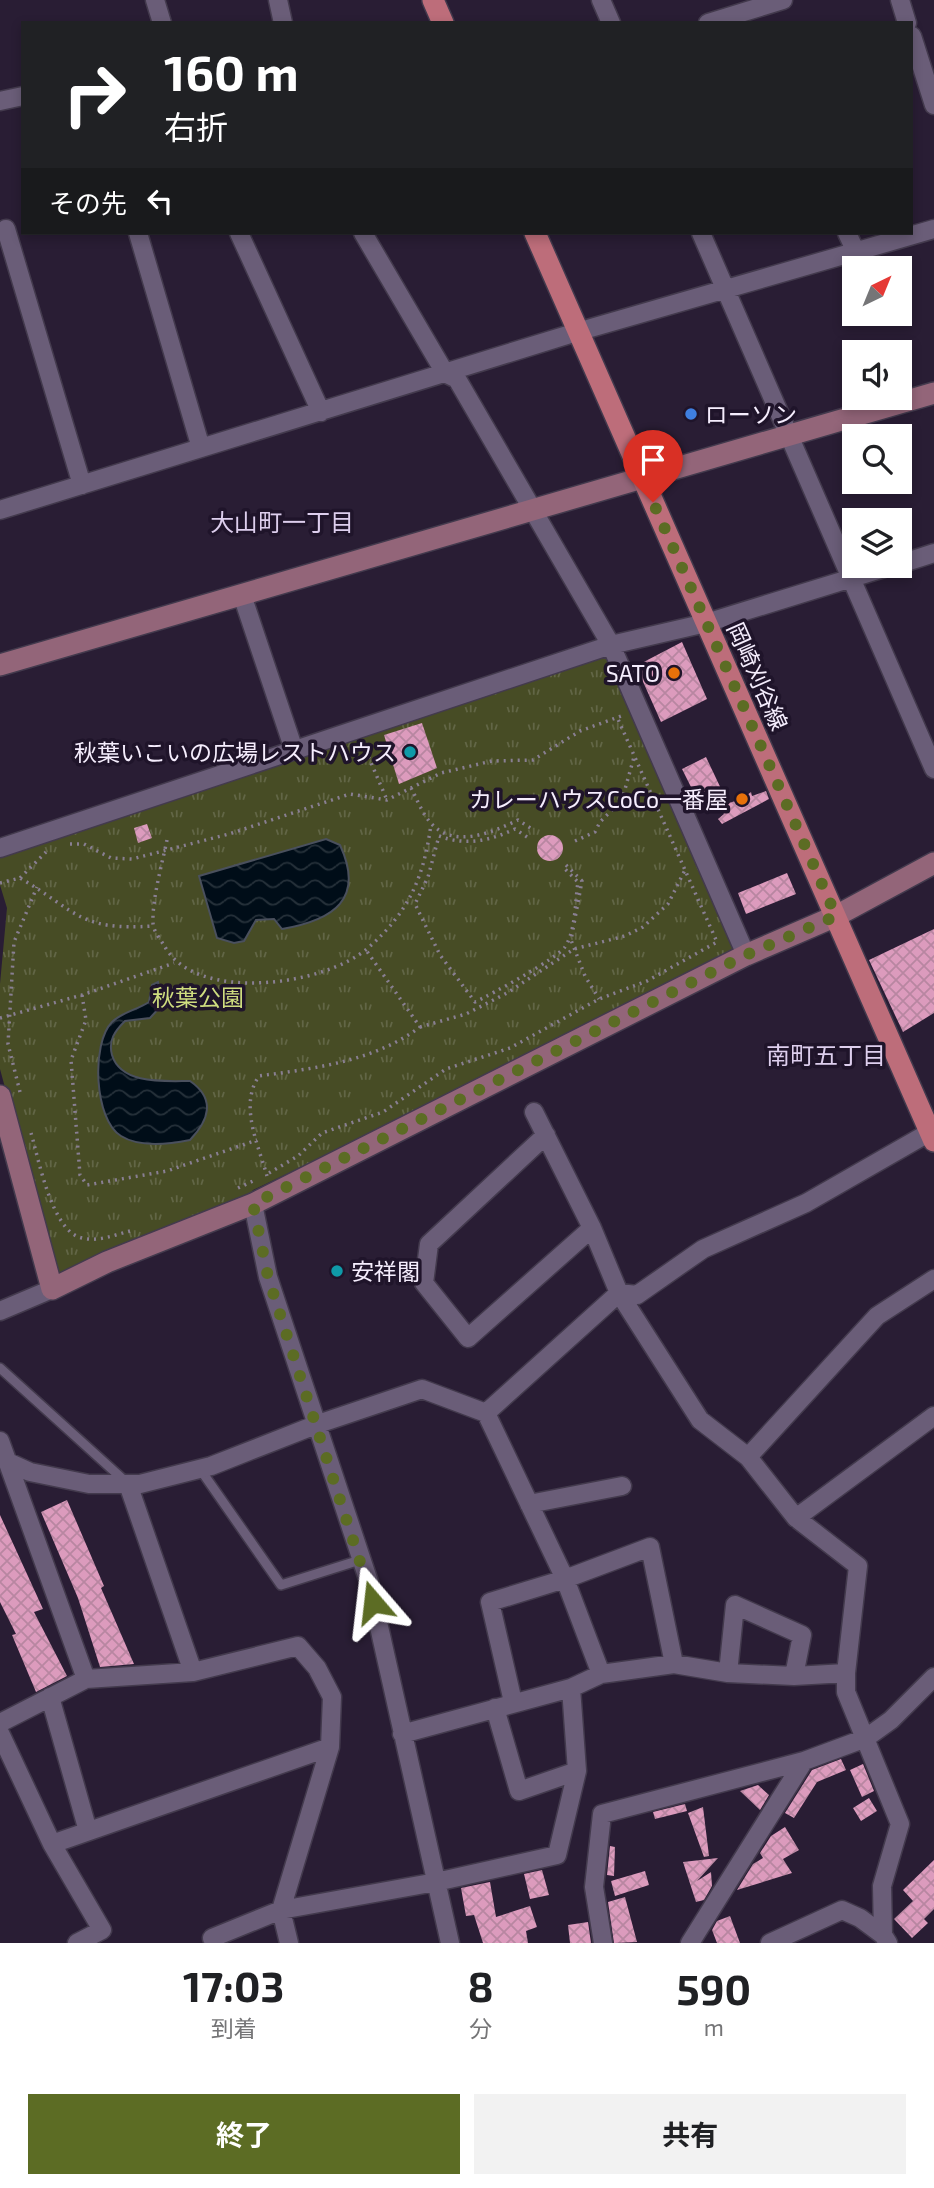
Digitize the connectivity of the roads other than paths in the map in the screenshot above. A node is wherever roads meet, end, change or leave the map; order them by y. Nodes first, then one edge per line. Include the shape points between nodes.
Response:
1 (155, 0) edge
2 (278, 0) edge
3 (433, 0) edge
4 (601, 0) edge
5 (783, 0) edge
6 (900, 0) edge
7 (753, 17) edge
8 (161, 21) edge
9 (283, 21) edge
10 (442, 21) edge
11 (610, 21) edge
12 (723, 21) edge
13 (907, 21) edge
14 (913, 39) edge
15 (21, 96) edge
16 (0, 101) edge
17 (934, 105) edge
18 (10, 228) edge
19 (934, 229) edge
20 (139, 235) edge
21 (240, 235) edge
22 (364, 235) edge
23 (536, 235) edge
24 (702, 235) edge
25 (848, 235) edge
26 (856, 252) junction
27 (726, 290) junction
28 (577, 332) junction
29 (445, 373) junction
30 (934, 393) edge
31 (321, 412) junction
32 (791, 435) junction
33 (201, 448) junction
34 (643, 478) junction
35 (82, 485) junction
36 (0, 510) edge
37 (532, 511) junction
38 (934, 553) edge
39 (912, 560) edge
40 (853, 578) edge
41 (850, 579) junction
42 (242, 595) junction
43 (706, 623) junction
44 (611, 645) junction
45 (2, 657) edge
46 (294, 750) junction
47 (934, 769) edge
48 (0, 848) edge
49 (934, 863) edge
50 (836, 916) junction
51 (746, 955) junction
52 (10, 1096) edge
53 (534, 1112) dead end
54 (546, 1135) junction
55 (932, 1137) edge
56 (253, 1204) junction
57 (592, 1228) junction
58 (934, 1279) edge
59 (52, 1289) junction
60 (619, 1293) junction
61 (0, 1311) edge
62 (0, 1368) edge
63 (486, 1413) junction
64 (934, 1416) edge
65 (318, 1424) junction
66 (0, 1441) edge
67 (748, 1457) junction
68 (200, 1469) junction
69 (7, 1474) edge
70 (128, 1484) junction
71 (622, 1486) dead end
72 (529, 1504) junction
73 (796, 1518) junction
74 (360, 1560) junction
75 (565, 1579) junction
76 (674, 1664) junction
77 (193, 1672) junction
78 (728, 1673) junction
79 (846, 1673) junction
80 (601, 1674) junction
81 (794, 1676) junction
82 (934, 1677) edge
83 (86, 1679) junction
84 (571, 1688) junction
85 (50, 1697) junction
86 (513, 1702) junction
87 (495, 1708) junction
88 (0, 1723) edge
89 (0, 1733) edge
90 (402, 1734) junction
91 (866, 1738) junction
92 (330, 1747) junction
93 (804, 1761) junction
94 (577, 1771) junction
95 (88, 1831) junction
96 (52, 1844) junction
97 (436, 1882) junction
98 (281, 1910) junction
99 (212, 1938) dead end
100 (886, 1939) edge
101 (77, 1943) edge
102 (289, 1943) edge
103 (450, 1943) edge
104 (603, 1943) edge
105 (690, 1943) edge
106 (770, 1943) edge

1 - 8 street
2 - 9 street
3 - 10 main road
4 - 11 street
5 - 7 street
6 - 13 street
7 - 12 street
14 - 17 street
15 - 16 street
18 - 35 street
19 - 26 street
20 - 33 street
21 - 31 street
22 - 29 street
23 - 28 main road, 岡崎刈谷線
24 - 27 street
25 - 26 street
26 - 27 street
27 - 28 street
27 - 32 street
28 - 29 street
28 - 34 main road, 岡崎刈谷線
29 - 31 street
29 - 37 street via 457,379
30 - 32 street
31 - 33 street
32 - 34 street
32 - 41 street
33 - 35 street
34 - 37 street
34 - 43 main road, 岡崎刈谷線
35 - 36 street
37 - 42 street
37 - 44 street
38 - 39 street
40 - 41 street
41 - 43 street
41 - 47 street
42 - 45 street
42 - 46 street
43 - 44 street
43 - 50 main road, 岡崎刈谷線
44 - 46 street
44 - 51 street
46 - 48 street
49 - 50 street
50 - 51 street
50 - 55 main road, 岡崎刈谷線
51 - 56 street via 270,1184
52 - 59 street
53 - 54 street
54 - 57 street
54 - 57 street via 429,1244 424,1283 468,1338
55 - 60 street via 806,1203 703,1249 637,1295
56 - 59 street
56 - 65 street via 268,1277
57 - 60 street
58 - 67 street via 877,1316
59 - 61 street
60 - 63 street
60 - 67 street via 701,1420
62 - 70 lane
63 - 65 street via 422,1389
63 - 72 street
64 - 73 street
65 - 68 street
65 - 74 street
66 - 69 street
67 - 73 street
68 - 70 street
68 - 74 lane via 281,1585
69 - 70 street via 30,1472 89,1485
69 - 83 street
70 - 77 street
71 - 72 street
72 - 75 street
73 - 79 street via 858,1566
74 - 90 street
75 - 76 street via 650,1547
75 - 80 street
75 - 86 street via 490,1602
76 - 78 street
76 - 80 street
77 - 83 street
77 - 92 street via 298,1646 317,1668 332,1697
78 - 81 street
78 - 81 street via 735,1605 802,1635
79 - 81 street
79 - 91 street via 846,1692
80 - 84 street
82 - 91 street
83 - 85 street
84 - 86 street
84 - 94 street
85 - 88 street
85 - 95 street
86 - 87 street
87 - 90 street
87 - 94 street via 519,1791
89 - 96 street
90 - 97 street
91 - 93 street
91 - 100 street via 900,1824 882,1886
92 - 95 street
92 - 98 street
93 - 104 street via 602,1814 594,1886
93 - 105 street
94 - 97 street via 557,1855
95 - 96 street
96 - 101 street via 102,1930
97 - 98 street
97 - 103 street
98 - 99 street
98 - 102 street
100 - 106 street via 842,1910

